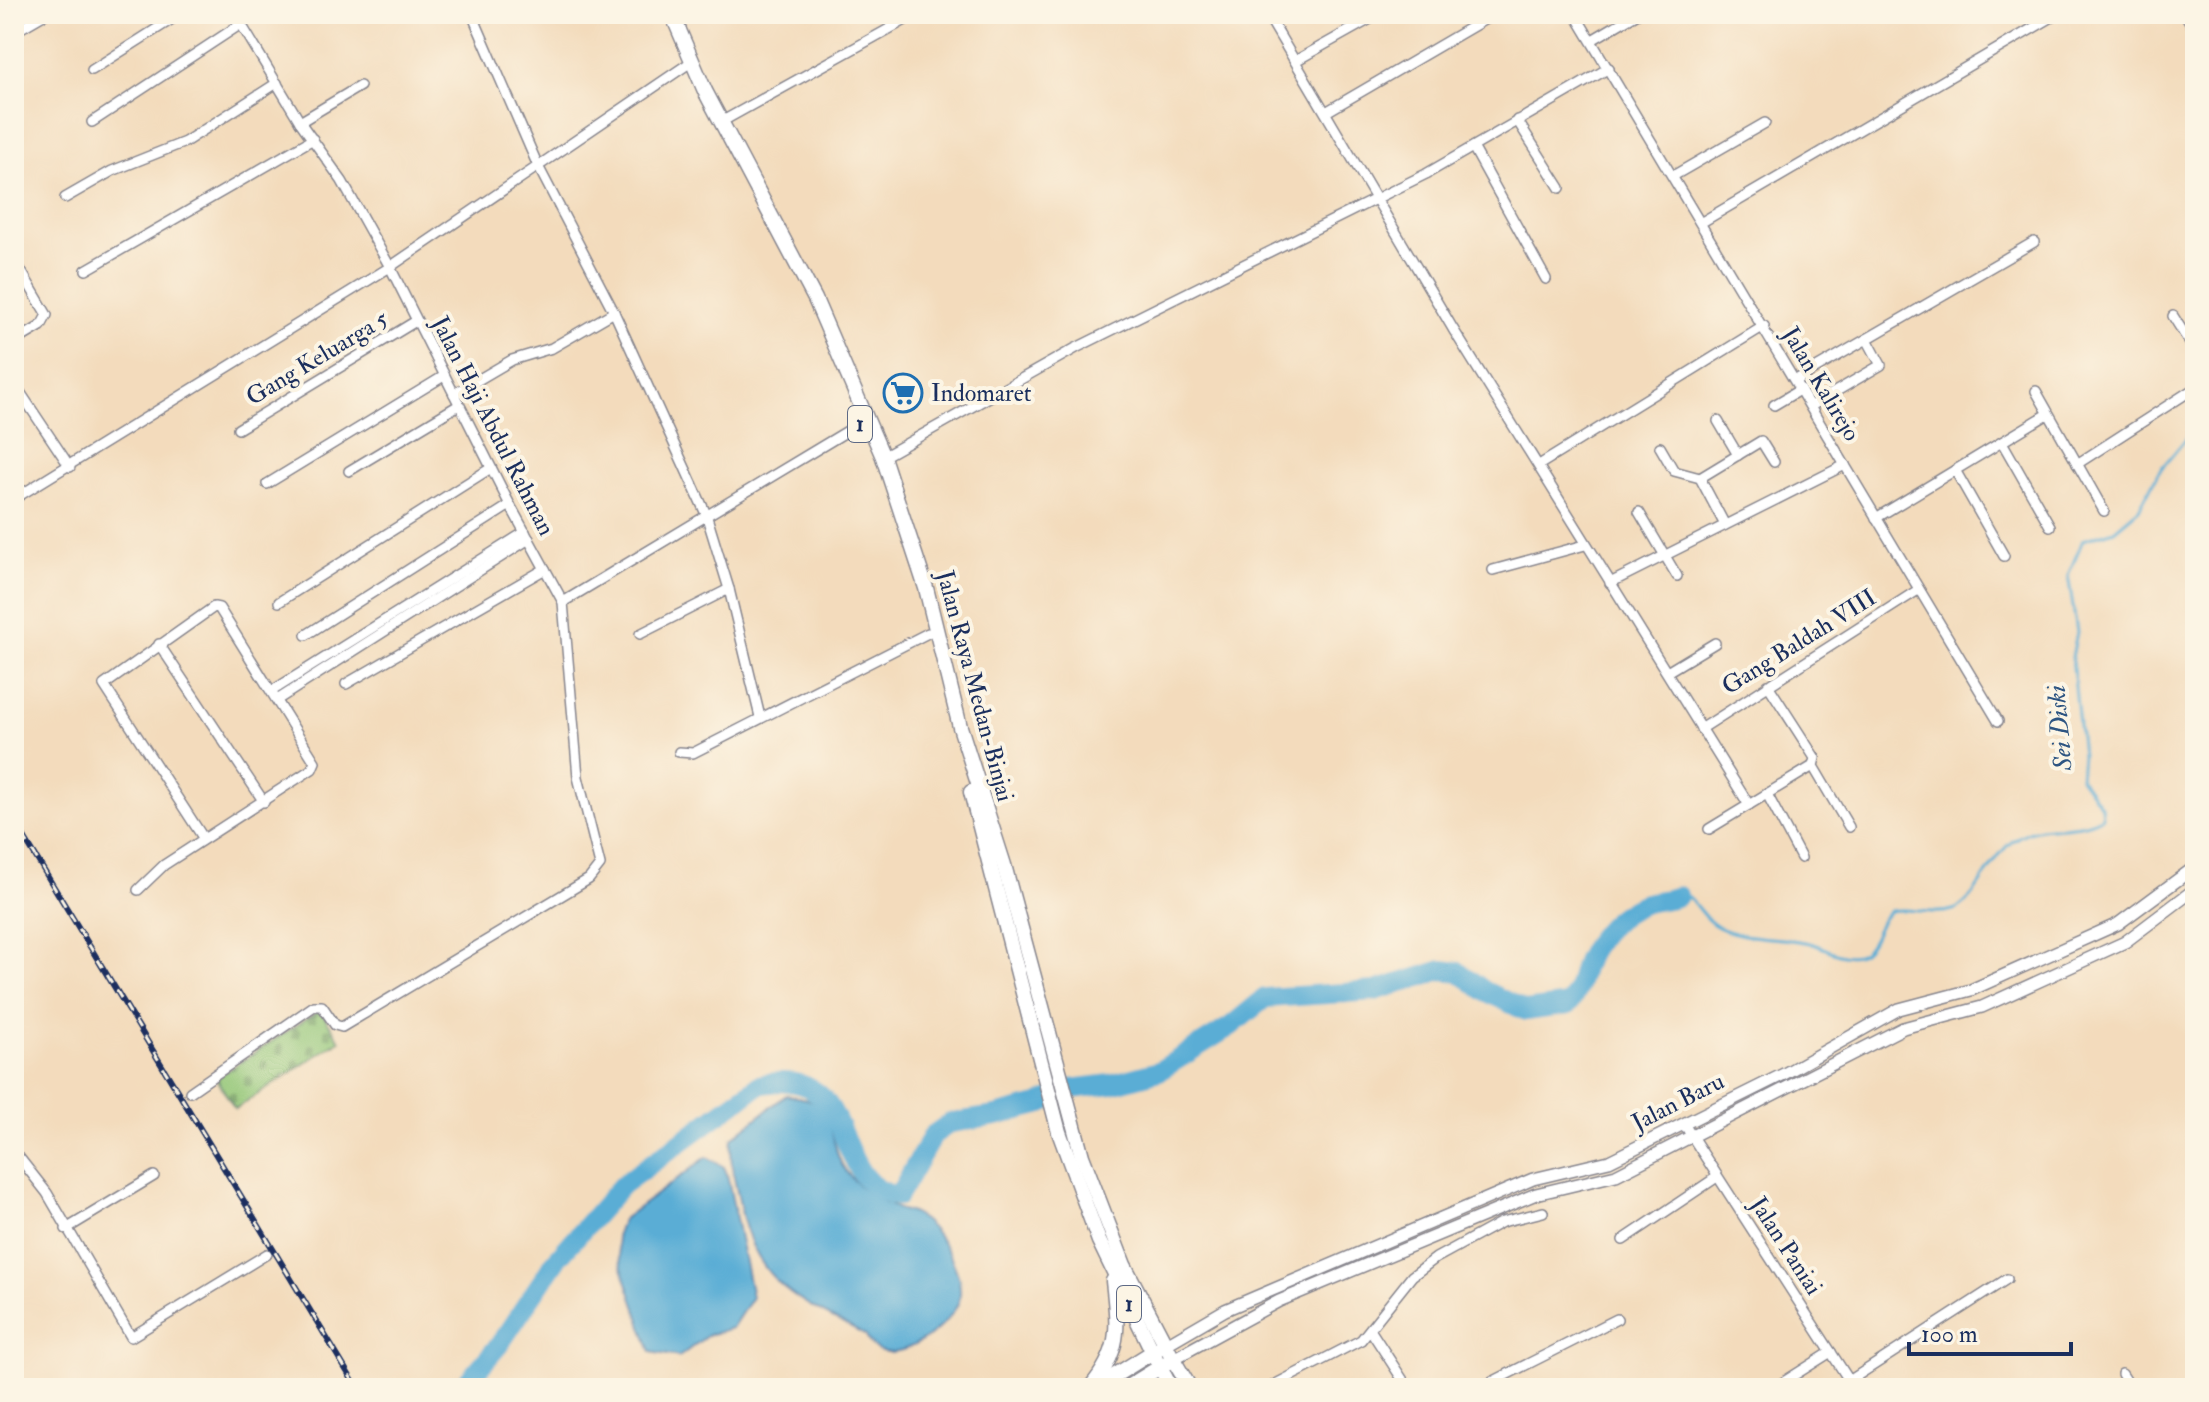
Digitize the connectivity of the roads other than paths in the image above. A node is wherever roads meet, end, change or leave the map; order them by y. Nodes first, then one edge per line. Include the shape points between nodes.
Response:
1 (45, 14) edge
2 (180, 14) edge
3 (235, 14) edge
4 (472, 14) edge
5 (662, 14) edge
6 (672, 14) edge
7 (916, 14) edge
8 (1267, 14) edge
9 (1379, 14) edge
10 (1494, 14) edge
11 (1575, 14) edge
12 (1636, 14) edge
13 (2057, 14) edge
14 (2185, 14) edge
15 (241, 24) junction
16 (2195, 30) edge
17 (14, 32) edge
18 (1592, 40) junction
19 (1297, 60) junction
20 (687, 64) junction
21 (1609, 68) junction
22 (92, 70) dead end
23 (277, 83) junction
24 (360, 86) dead end
25 (1326, 112) junction
26 (1517, 120) junction
27 (92, 122) dead end
28 (300, 122) junction
29 (721, 122) junction
30 (1765, 123) dead end
31 (313, 139) junction
32 (1473, 147) junction
33 (538, 166) junction
34 (1673, 176) junction
35 (1560, 188) dead end
36 (65, 198) dead end
37 (1375, 198) junction
38 (1702, 222) junction
39 (2034, 242) dead end
40 (14, 259) edge
41 (390, 267) junction
42 (86, 270) dead end
43 (1546, 279) dead end
44 (614, 312) junction
45 (2173, 316) dead end
46 (416, 321) junction
47 (1764, 326) junction
48 (1867, 339) junction
49 (14, 342) edge
50 (2195, 351) edge
51 (444, 376) junction
52 (14, 383) edge
53 (1798, 385) junction
54 (2195, 388) edge
55 (2036, 391) dead end
56 (454, 394) junction
57 (855, 402) junction
58 (459, 405) junction
59 (1774, 405) dead end
60 (1811, 406) junction
61 (2048, 414) junction
62 (1718, 421) dead end
63 (859, 424) junction
64 (238, 429) dead end
65 (2002, 442) junction
66 (1660, 447) dead end
67 (1738, 455) junction
68 (883, 457) junction
69 (1774, 462) dead end
70 (2077, 464) junction
71 (1539, 465) junction
72 (1845, 465) junction
73 (70, 467) junction
74 (491, 468) junction
75 (1955, 470) junction
76 (349, 471) dead end
77 (1700, 478) junction
78 (267, 484) dead end
79 (14, 499) edge
80 (510, 505) junction
81 (2104, 511) dead end
82 (1639, 512) dead end
83 (706, 514) junction
84 (1876, 518) junction
85 (1725, 525) junction
86 (2050, 526) dead end
87 (527, 536) junction
88 (1585, 545) junction
89 (1664, 556) junction
90 (2004, 556) dead end
91 (545, 569) junction
92 (1493, 570) dead end
93 (1677, 576) dead end
94 (1610, 583) junction
95 (729, 589) junction
96 (1918, 590) junction
97 (279, 602) dead end
98 (563, 602) junction
99 (928, 633) junction
100 (640, 634) dead end
101 (306, 635) dead end
102 (1715, 643) dead end
103 (159, 644) junction
104 (1667, 672) junction
105 (346, 684) dead end
106 (1768, 685) junction
107 (274, 695) junction
108 (760, 717) junction
109 (1998, 721) dead end
110 (1701, 729) junction
111 (679, 752) dead end
112 (1813, 766) junction
113 (1767, 794) junction
114 (264, 802) junction
115 (1749, 805) junction
116 (1849, 827) dead end
117 (1709, 829) dead end
118 (204, 839) junction
119 (1801, 858) dead end
120 (2195, 867) edge
121 (2195, 889) edge
122 (138, 890) dead end
123 (190, 1092) dead end
124 (1684, 1124) junction
125 (1692, 1137) junction
126 (14, 1151) edge
127 (154, 1176) dead end
128 (1717, 1177) junction
129 (1473, 1204) junction
130 (1543, 1212) dead end
131 (1483, 1224) junction
132 (66, 1229) junction
133 (1623, 1240) dead end
134 (267, 1254) dead end
135 (1112, 1268) junction
136 (2007, 1279) dead end
137 (1617, 1319) dead end
138 (1371, 1331) junction
139 (1158, 1348) junction
140 (1831, 1352) junction
141 (1166, 1363) junction
142 (2122, 1374) dead end
143 (1852, 1384) edge
144 (1092, 1388) edge
145 (1126, 1388) edge
146 (1171, 1388) edge
147 (1190, 1388) edge
148 (1268, 1388) edge
149 (1408, 1388) edge
150 (1480, 1388) edge
151 (1774, 1388) edge
152 (2131, 1388) edge

1 - 17 street
2 - 22 street
3 - 15 street, Jalan Haji Abdul Rahman
4 - 33 street
5 - 20 main road, Jalan Raya Medan-Binjai / 1
6 - 20 main road, Jalan Raya Medan-Binjai / 1
7 - 29 street
8 - 19 street
9 - 19 street
10 - 25 street
11 - 18 street, Jalan Kalirejo
12 - 18 street
13 - 38 street
14 - 16 street
15 - 23 street, Jalan Haji Abdul Rahman
15 - 27 street
18 - 21 street, Jalan Kalirejo
19 - 25 street
20 - 29 main road, Jalan Raya Medan-Binjai / 1
20 - 33 street
20 - 57 main road, Jalan Raya Medan-Binjai / 1
21 - 26 street
21 - 34 street, Jalan Kalirejo
23 - 28 street, Jalan Haji Abdul Rahman
23 - 36 street via 185,142 112,171
24 - 28 street
25 - 37 street
26 - 32 street
26 - 35 street
28 - 31 street, Jalan Haji Abdul Rahman
29 - 57 main road, Jalan Raya Medan-Binjai / 1 via 778,224
30 - 34 street
31 - 41 street, Jalan Haji Abdul Rahman
31 - 42 street
32 - 37 street
32 - 43 street
33 - 41 street
33 - 44 street
34 - 38 street, Jalan Kalirejo
37 - 68 street via 1076,348
37 - 71 street
38 - 47 street, Jalan Kalirejo
39 - 48 street
40 - 49 street via 47,315 41,326
41 - 46 street, Jalan Haji Abdul Rahman
41 - 73 street
44 - 56 street
44 - 83 street
45 - 50 street
46 - 51 street, Jalan Haji Abdul Rahman
46 - 64 street, Gang Keluarga 5
47 - 53 street, Jalan Kalirejo
47 - 71 street
48 - 53 street
48 - 60 street via 1881,365
51 - 56 street, Jalan Haji Abdul Rahman
51 - 78 street
52 - 73 street
53 - 59 street
53 - 60 street, Jalan Kalirejo
54 - 70 street
55 - 61 street
56 - 58 street, Jalan Haji Abdul Rahman
57 - 63 main road, Jalan Raya Medan-Binjai / 1
57 - 68 main road, Jalan Raya Medan-Binjai / 1
58 - 74 street, Jalan Haji Abdul Rahman
58 - 76 street
60 - 72 street, Jalan Kalirejo
61 - 65 street
61 - 70 street
62 - 67 street
63 - 83 street
63 - 99 main road, Jalan Raya Medan-Binjai / 1 via 896,519
65 - 75 street
65 - 86 street
66 - 77 street via 1674,471
67 - 69 street via 1761,441
67 - 77 street
68 - 139 main road, Jalan Raya Medan-Binjai / 1 via 926,588 960,727 1004,865 1074,1126
70 - 81 street
71 - 88 street
72 - 84 street, Jalan Kalirejo
72 - 85 street
73 - 79 street
74 - 80 street, Jalan Haji Abdul Rahman
74 - 97 street
75 - 84 street
75 - 90 street
77 - 85 street
80 - 87 street, Jalan Haji Abdul Rahman
80 - 101 street
82 - 89 street
83 - 95 street
83 - 98 street
84 - 96 street, Jalan Kalirejo
85 - 89 street
87 - 91 street, Jalan Haji Abdul Rahman
87 - 107 street
88 - 92 street
88 - 94 street
89 - 93 street
89 - 94 street
91 - 98 street, Jalan Haji Abdul Rahman
91 - 105 street
94 - 104 street
95 - 100 street
95 - 108 street
96 - 106 street, Gang Baldah VIII
96 - 109 street, Jalan Kalirejo
98 - 123 street via 575,749 600,861 596,874 342,1027 322,1006 314,1006
99 - 108 street
99 - 135 main road, Jalan Raya Medan-Binjai / 1 via 1059,1132
102 - 104 street
103 - 107 street via 210,608 219,608
103 - 114 street
103 - 118 street via 107,679 105,692
104 - 110 street
106 - 110 street, Gang Baldah VIII
106 - 112 street via 1815,758
107 - 114 street via 315,762
108 - 111 street via 693,753
110 - 115 street
112 - 113 street
112 - 116 street
113 - 115 street
113 - 119 street
114 - 118 street
115 - 117 street
118 - 122 street
120 - 124 street, Jalan Baru via 2118,924 1971,990 1899,1009
121 - 125 street, Jalan Baru via 2125,942 1982,1007 1903,1028
124 - 125 street, Jalan Paniai
124 - 129 street, Jalan Baru via 1609,1161 1533,1179
125 - 128 street, Jalan Paniai
125 - 131 street, Jalan Baru via 1616,1175 1536,1194
126 - 132 street via 47,1193
127 - 132 street
128 - 133 street
128 - 140 street, Jalan Paniai
129 - 131 street
129 - 139 street, Jalan Baru via 1225,1310
130 - 131 street
131 - 138 street via 1412,1276
131 - 141 street, Jalan Baru via 1279,1301
132 - 134 street via 131,1337
135 - 139 main road, Jalan Raya Medan-Binjai / 1
135 - 144 main road via 1116,1342
136 - 143 street
137 - 150 street
138 - 148 street
138 - 149 street
139 - 141 main road, Jalan Raya Medan-Binjai / 1
139 - 144 main road
140 - 143 street, Jalan Paniai
140 - 151 street
141 - 145 main road
141 - 146 main road, Jalan Raya Medan-Binjai / 1
141 - 147 main road, Jalan Raya Medan-Binjai / 1
142 - 152 street

